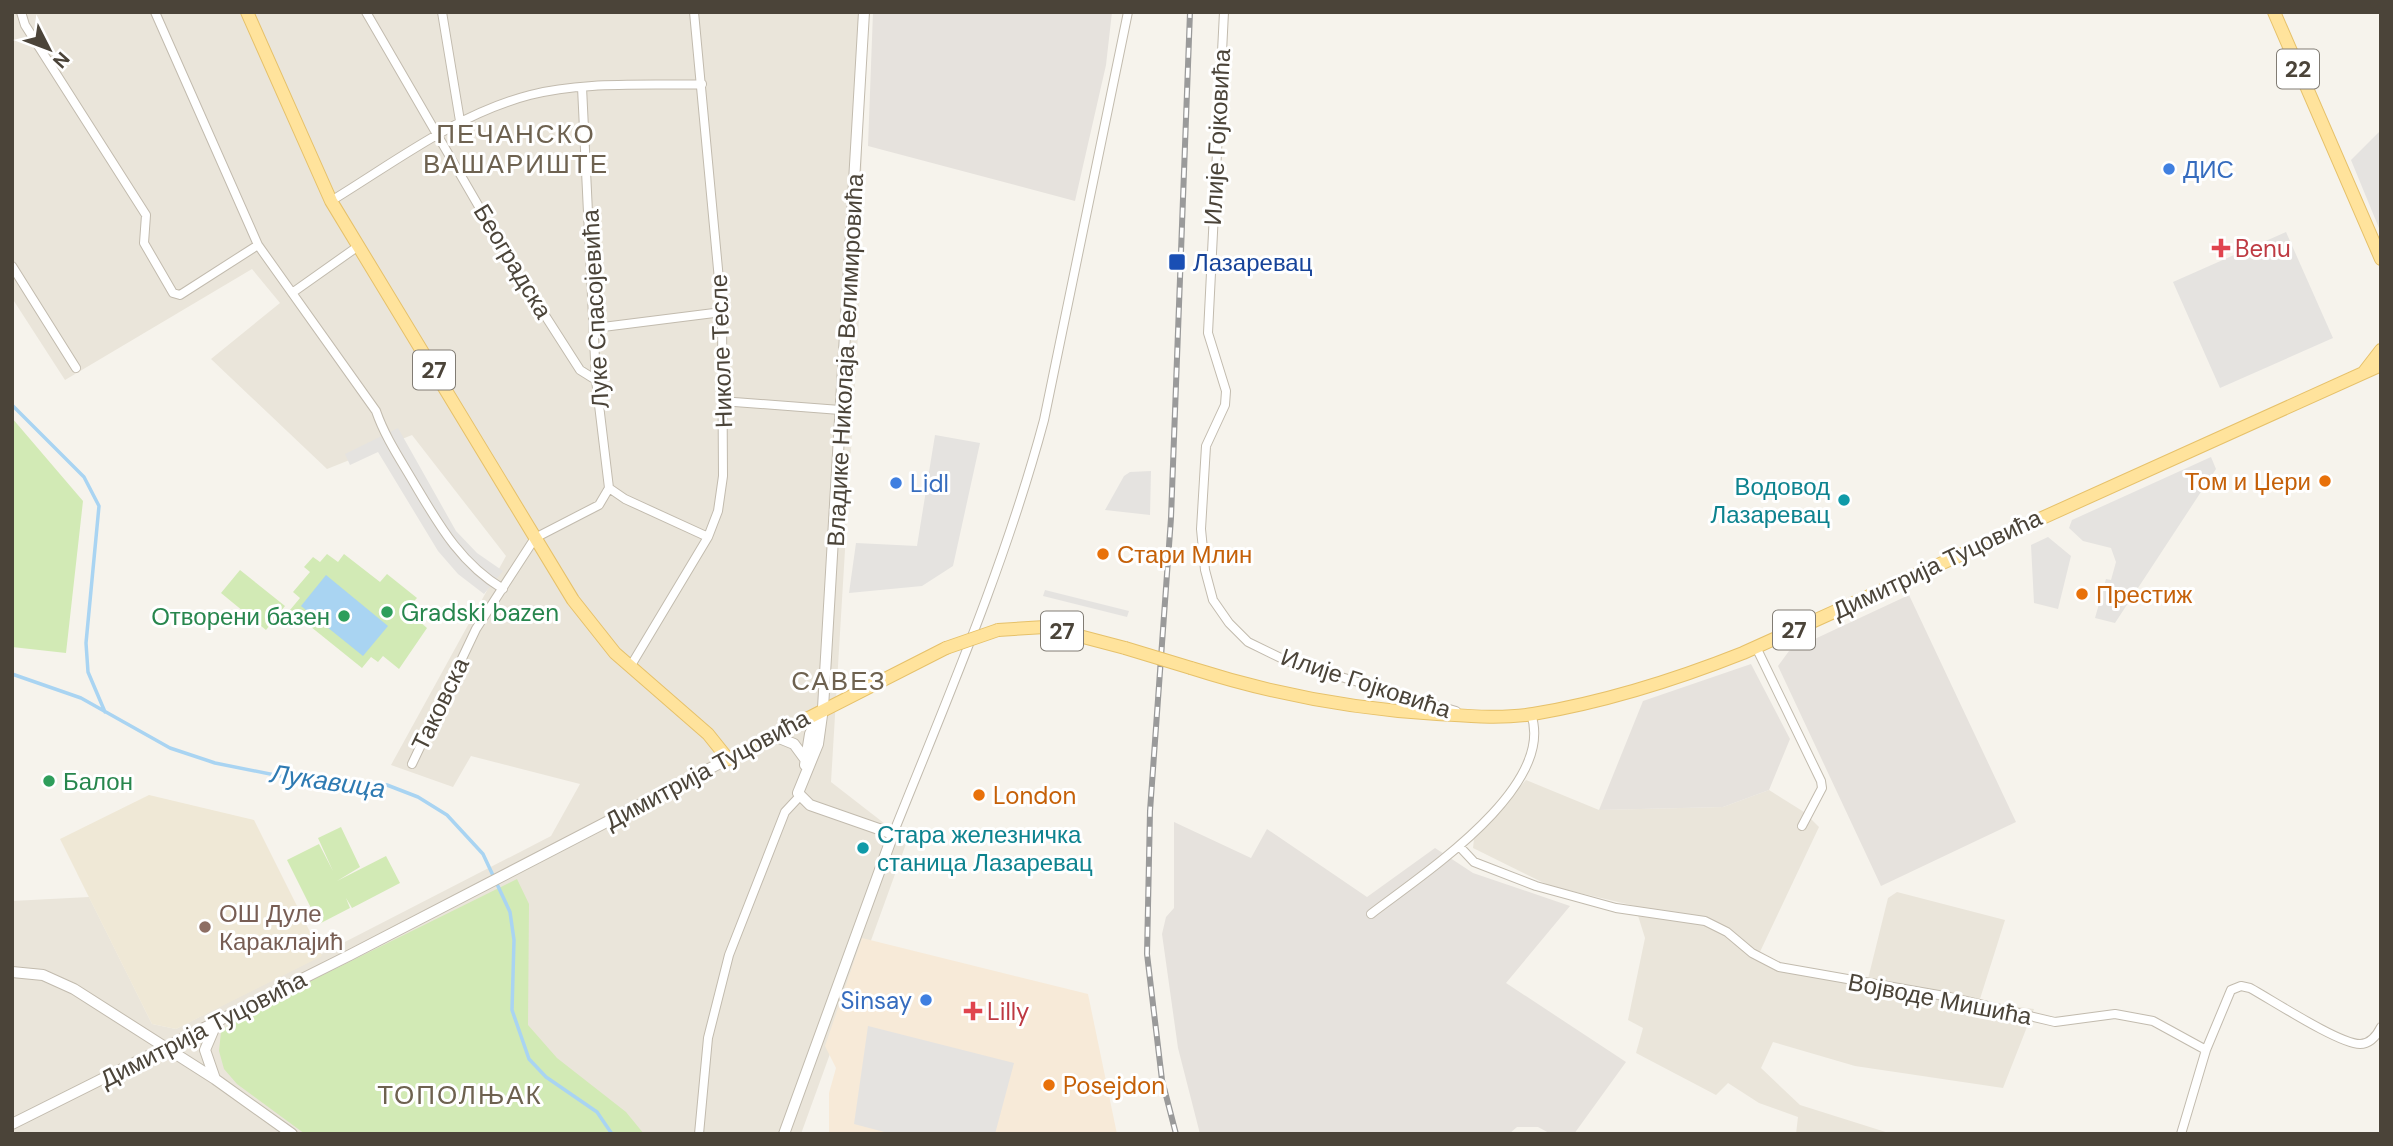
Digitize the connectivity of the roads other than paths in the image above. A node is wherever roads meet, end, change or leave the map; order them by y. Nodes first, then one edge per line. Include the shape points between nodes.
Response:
1 (21, 12) edge
2 (156, 12) edge
3 (247, 12) edge
4 (366, 12) edge
5 (442, 12) edge
6 (694, 12) edge
7 (864, 12) edge
8 (1128, 12) edge
9 (1224, 12) edge
10 (2274, 12) edge
11 (702, 84) junction
12 (582, 87) junction
13 (460, 121) junction
14 (438, 134) junction
15 (331, 201) junction
16 (258, 246) junction
17 (357, 247) junction
18 (2381, 259) edge
19 (12, 265) edge
20 (292, 293) junction
21 (722, 312) junction
22 (595, 328) junction
23 (2381, 350) edge
24 (596, 362) junction
25 (2381, 365) edge
26 (76, 368) dead end
27 (580, 370) junction
28 (2363, 374) junction
29 (596, 380) junction
30 (721, 401) junction
31 (840, 410) junction
32 (609, 488) junction
33 (708, 537) junction
34 (535, 538) junction
35 (503, 589) junction
36 (1756, 647) junction
37 (630, 667) junction
38 (823, 708) junction
39 (1531, 714) junction
40 (1465, 715) junction
41 (772, 735) junction
42 (727, 759) junction
43 (412, 764) dead end
44 (805, 764) junction
45 (799, 797) junction
46 (1802, 826) dead end
47 (893, 834) junction
48 (1459, 846) junction
49 (1371, 914) dead end
50 (12, 972) edge
51 (218, 1020) junction
52 (2381, 1027) edge
53 (164, 1049) junction
54 (2206, 1050) junction
55 (215, 1079) junction
56 (12, 1124) edge
57 (292, 1134) edge
58 (699, 1134) edge
59 (784, 1134) edge
60 (2180, 1134) edge

1 - 16 street via 146,215 144,243 173,293 194,289
2 - 16 street
3 - 15 main road, 27
4 - 14 street, Београдска
5 - 13 street
6 - 11 street, Николе Тесле
7 - 31 street, Владике Николаја Велимировића
8 - 47 street via 1044,420 1026,486
9 - 40 street, Илије Гојковића via 1208,333 1226,391 1225,405 1206,446 1201,529 1213,600 1248,642 1287,661
10 - 18 main road, 22
11 - 12 street
11 - 21 street, Николе Тесле
12 - 13 street via 530,95
12 - 22 street, Луке Спасојевића
13 - 14 street
14 - 15 street
14 - 27 street, Београдска
15 - 17 main road, 27
16 - 20 street
17 - 20 street
17 - 34 main road, 27
19 - 26 street
20 - 35 street via 376,411 387,439 448,540 467,562
21 - 22 street
21 - 30 street, Николе Тесле
22 - 24 street, Луке Спасојевића
23 - 28 main road
24 - 27 street via 590,369
24 - 29 street, Луке Спасојевића
25 - 28 main road, Димитрија Туцовића / 27
27 - 29 street, Београдска
28 - 36 main road, Димитрија Туцовића / 27
29 - 32 street, Луке Спасојевића
30 - 31 street
30 - 33 street, Николе Тесле via 723,476 718,511
31 - 38 street, Владике Николаја Велимировића
32 - 33 street
32 - 34 street via 599,505
33 - 37 street, Николе Тесле
34 - 35 street, Таковска
34 - 37 main road, 27 via 586,620
35 - 43 street, Таковска via 476,629
36 - 39 main road, Димитрија Туцовића / 27 via 1659,684
36 - 46 street via 1821,781 1822,788
37 - 42 main road, 27 via 708,734
38 - 40 main road, Димитрија Туцовића / 27, bridge via 946,648 999,630 1045,627 1253,688 1321,703
38 - 41 main road, Димитрија Туцовића / 27
38 - 44 street, Владике Николаја Велимировића via 810,734
39 - 40 main road, Димитрија Туцовића / 27
39 - 48 street via 1535,726 1527,764 1485,823
41 - 42 main road, Димитрија Туцовића / 27
41 - 44 street via 794,744
42 - 51 street, Димитрија Туцовића
44 - 45 street, Владике Николаја Велимировића
45 - 47 street
45 - 58 street via 785,812 729,955 708,1038
47 - 59 street
48 - 49 street
48 - 54 street, Војводе Мишића via 1474,862 1536,886 1616,908 1705,921 1779,967 1950,997 2055,1022 2115,1014 2152,1021
50 - 53 street via 63,982
51 - 53 street, Димитрија Туцовића
51 - 55 street via 205,1050
52 - 54 street via 2371,1040 2360,1044 2241,986 2231,990
53 - 55 street
53 - 56 street, Димитрија Туцовића
54 - 60 street
55 - 57 street

